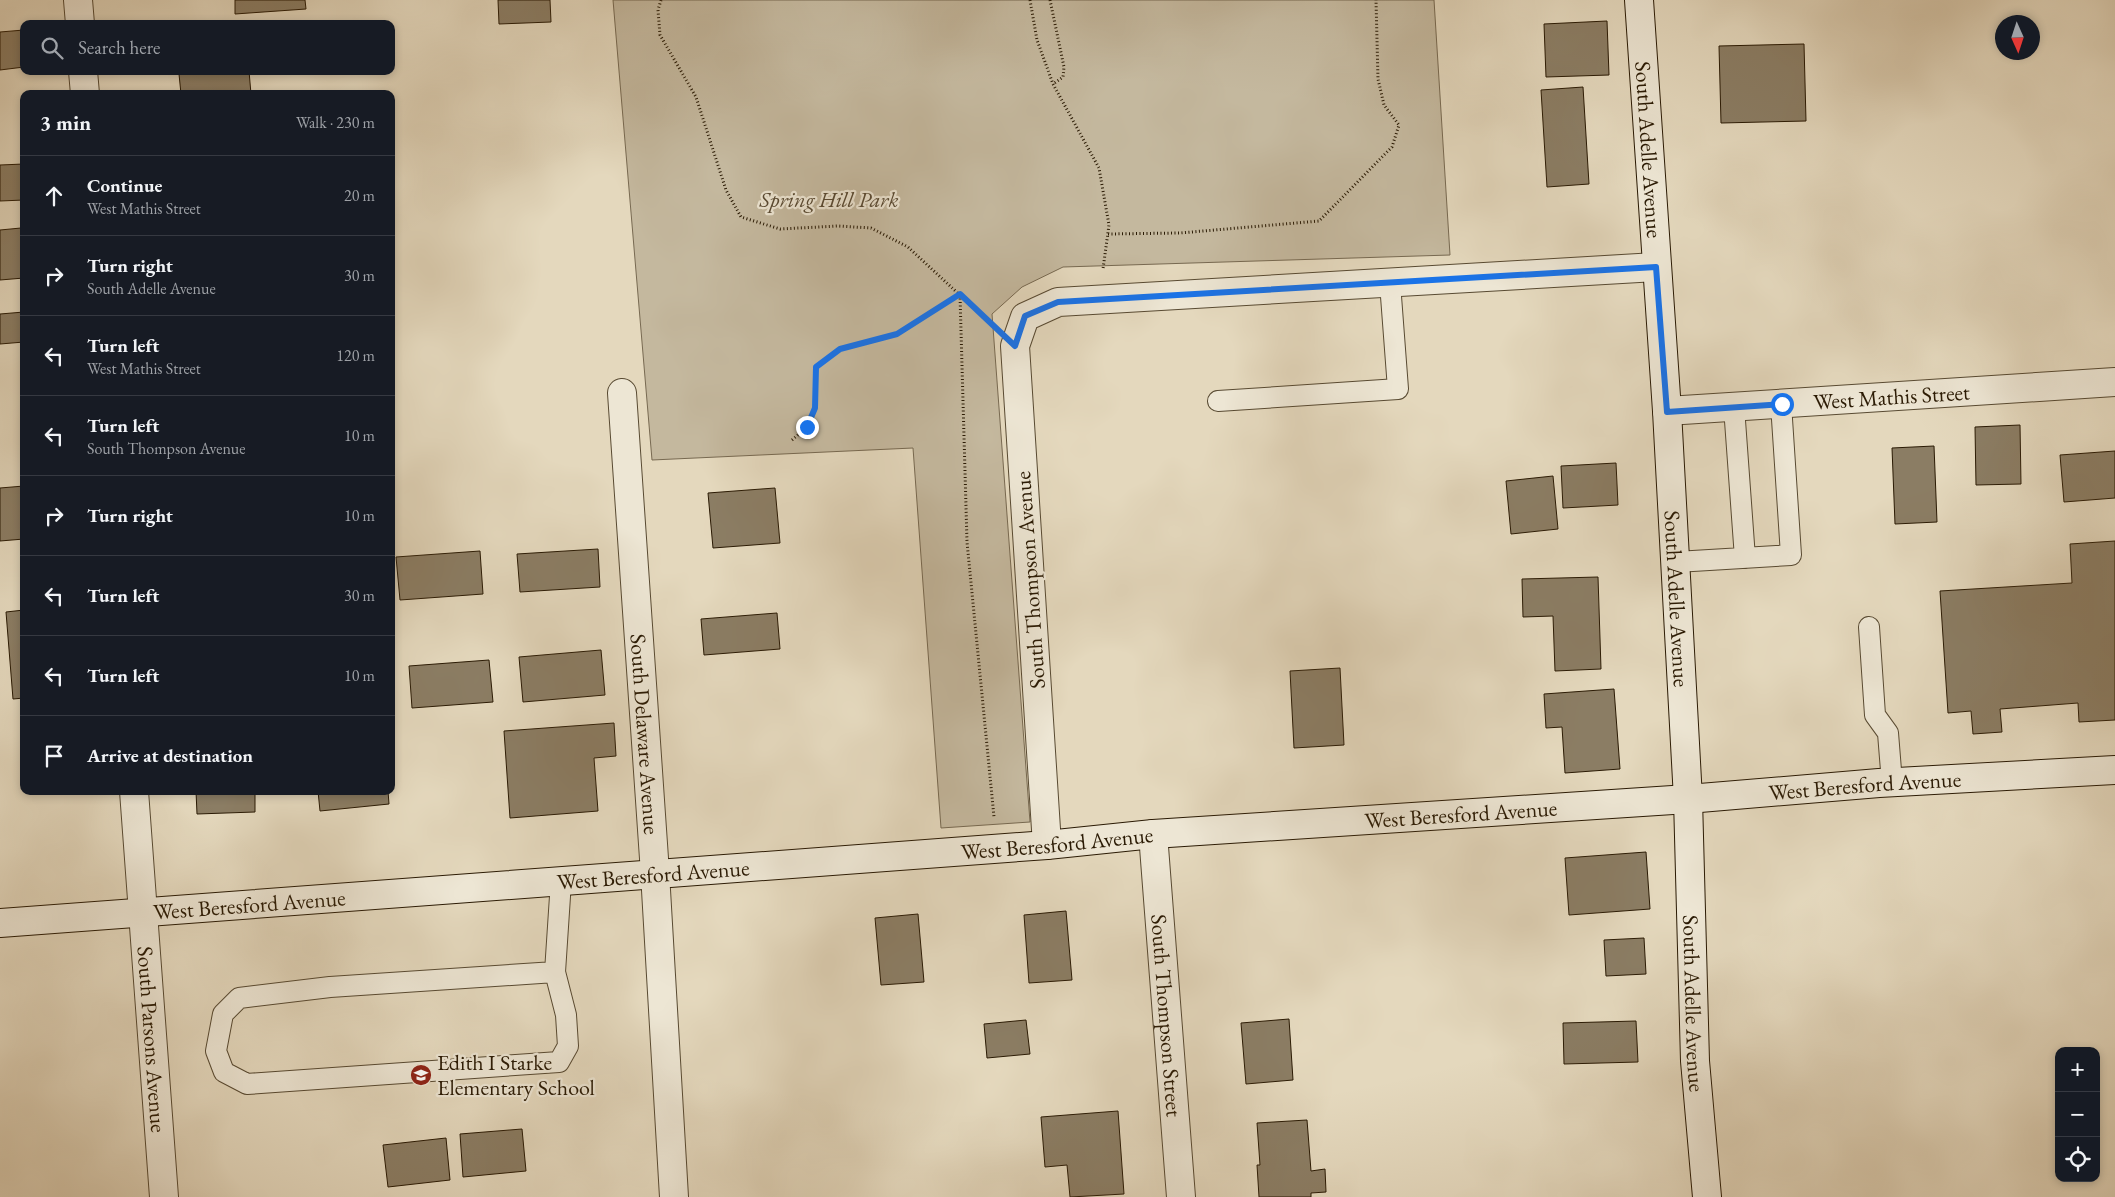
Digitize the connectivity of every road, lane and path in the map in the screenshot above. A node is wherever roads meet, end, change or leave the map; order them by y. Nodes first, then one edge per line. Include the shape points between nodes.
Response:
1 (78, 0) edge
2 (661, 0) edge
3 (1030, 0) edge
4 (1050, 0) edge
5 (1376, 0) edge
6 (1639, 0) edge
7 (80, 20) edge
8 (83, 75) edge
9 (1053, 84) junction
10 (85, 90) edge
11 (1656, 267) junction
12 (1390, 283) junction
13 (960, 294) junction
14 (1015, 346) junction
15 (2115, 382) edge
16 (622, 393) dead end
17 (1218, 401) dead end
18 (1782, 404) junction
19 (1734, 407) junction
20 (1667, 412) junction
21 (792, 440) dead end
22 (1745, 558) junction
23 (1676, 562) junction
24 (1869, 627) dead end
25 (2115, 770) edge
26 (1892, 783) junction
27 (134, 795) edge
28 (1688, 799) junction
29 (994, 818) dead end
30 (1153, 834) junction
31 (1048, 844) junction
32 (655, 873) junction
33 (561, 881) junction
34 (143, 914) junction
35 (0, 923) edge
36 (555, 972) junction
37 (164, 1197) edge
38 (674, 1197) edge
39 (1181, 1197) edge
40 (1707, 1197) edge

1 - 7 street
2 - 13 path via 658,10 660,35 696,97 726,190 741,218 780,229 871,228 908,247
3 - 9 path via 1037,40
4 - 9 path via 1064,67 1062,77
5 - 9 path via 1378,79 1384,105 1399,125 1392,147 1319,221 1180,233 1108,234 1099,168
6 - 11 street, South Adelle Avenue
8 - 10 street
11 - 12 street
11 - 20 street, South Adelle Avenue
12 - 14 street, South Thompson Avenue via 1058,302 1025,316
12 - 17 lane via 1398,389
13 - 14 path
13 - 21 path via 897,334 840,349 816,367 815,408 807,427
13 - 29 path via 967,542
14 - 31 street, South Thompson Avenue
15 - 18 street, West Mathis Street
16 - 32 street, South Delaware Avenue
18 - 19 street, West Mathis Street
18 - 22 lane via 1791,554
19 - 20 street, West Mathis Street
19 - 22 lane
20 - 23 street, South Adelle Avenue
22 - 23 lane
23 - 28 street, South Adelle Avenue
24 - 26 lane via 1875,715 1888,732
25 - 26 street, West Beresford Avenue
26 - 28 street, West Beresford Avenue
27 - 34 street, South Parsons Avenue
28 - 30 street, West Beresford Avenue
28 - 40 street, South Adelle Avenue via 1695,1061
30 - 31 street, West Beresford Avenue
30 - 39 street, South Thompson Street
31 - 32 street, West Beresford Avenue
32 - 33 street, West Beresford Avenue
32 - 38 street, South Delaware Avenue
33 - 34 street, West Beresford Avenue
33 - 36 lane
34 - 35 street, West Beresford Avenue
34 - 37 street, South Parsons Avenue
36 - 36 lane via 330,987 239,998 223,1014 216,1051 224,1072 247,1084 559,1062 568,1046 566,1015

